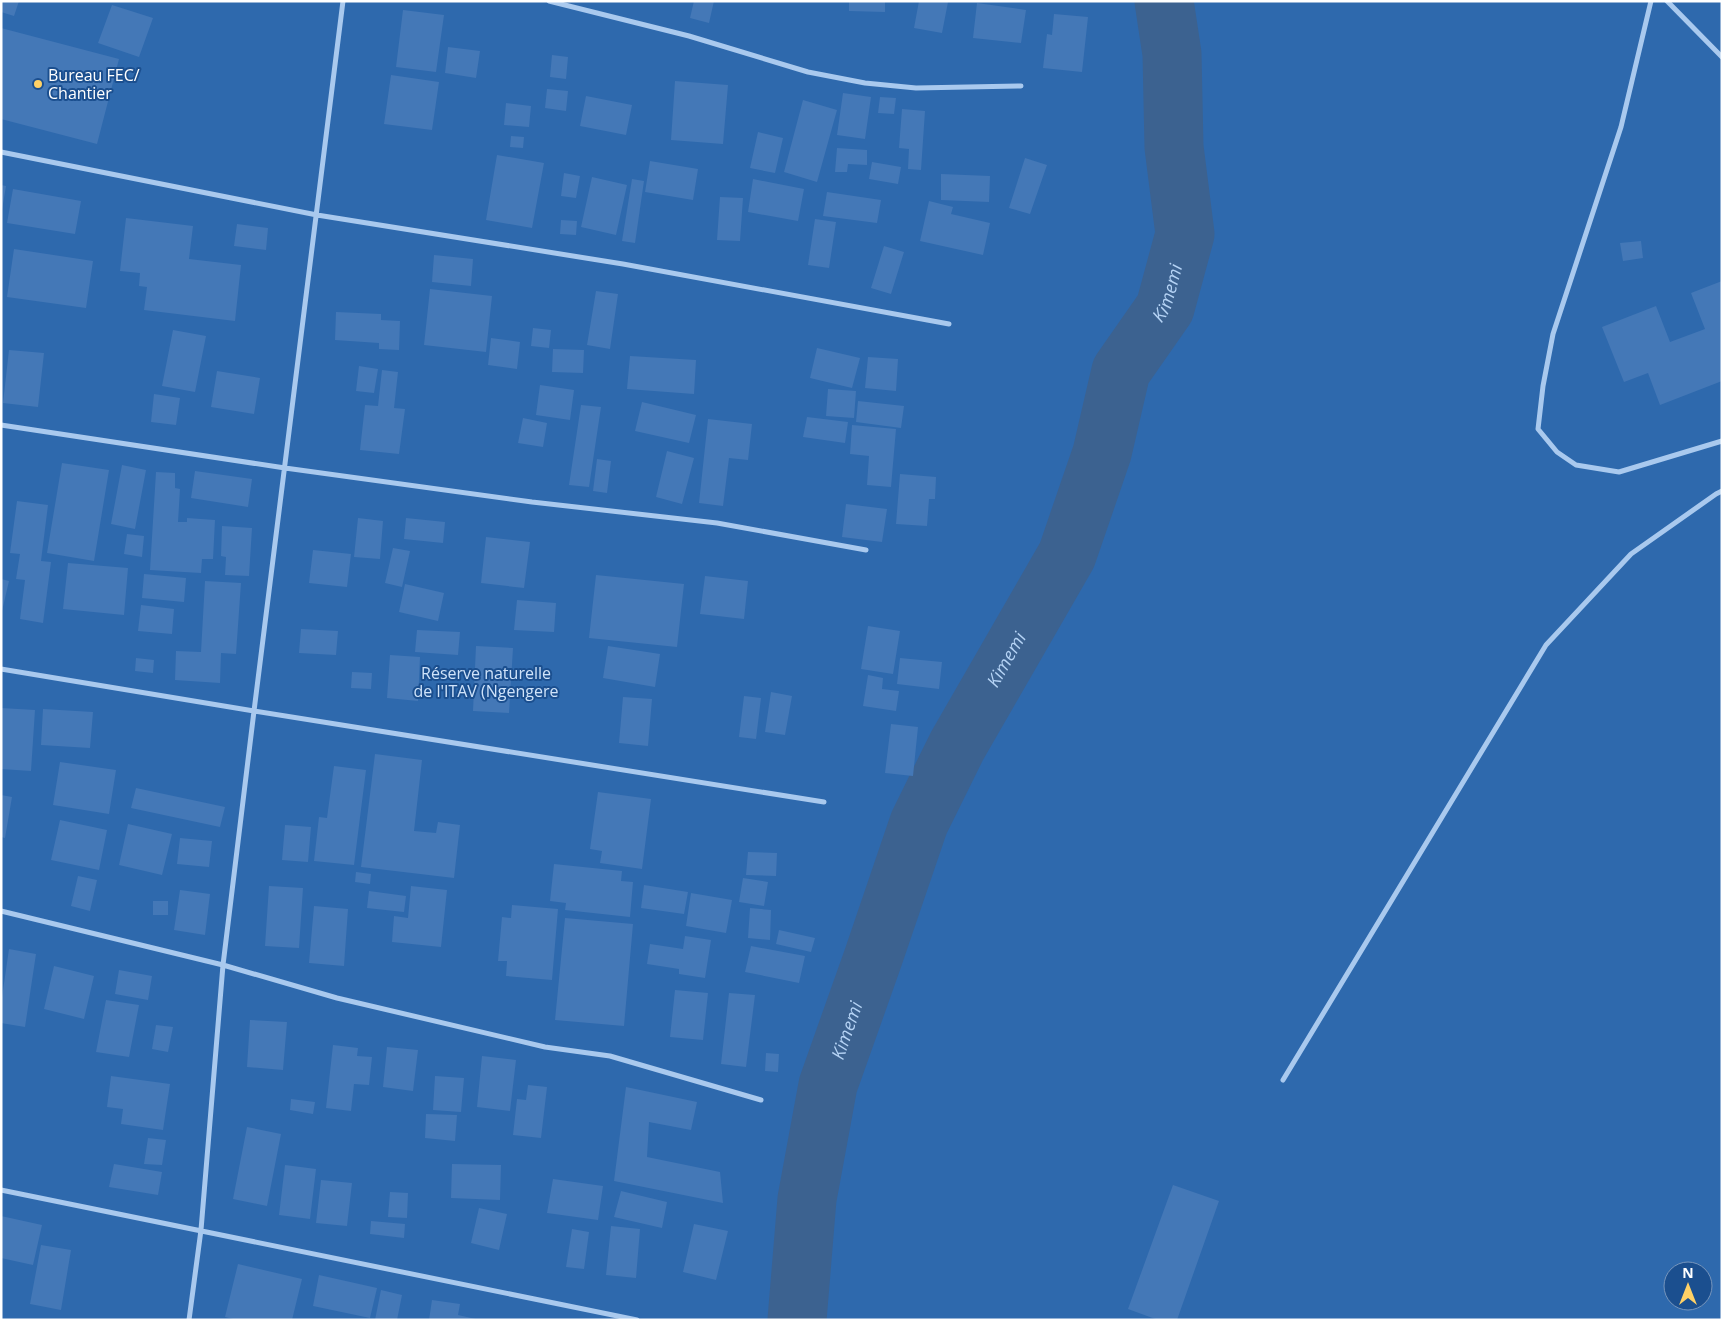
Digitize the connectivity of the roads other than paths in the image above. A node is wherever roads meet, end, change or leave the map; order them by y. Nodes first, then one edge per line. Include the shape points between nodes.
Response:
1 (344, 1) edge
2 (549, 1) edge
3 (1651, 1) edge
4 (1667, 1) edge
5 (1722, 58) edge
6 (1021, 86) dead end
7 (1, 152) edge
8 (317, 215) junction
9 (949, 324) dead end
10 (1, 425) edge
11 (1722, 441) edge
12 (284, 468) junction
13 (1722, 491) edge
14 (866, 550) dead end
15 (1, 668) edge
16 (254, 711) junction
17 (824, 802) dead end
18 (1, 911) edge
19 (224, 965) junction
20 (1283, 1080) dead end
21 (760, 1100) dead end
22 (1, 1190) edge
23 (201, 1230) junction
24 (189, 1320) edge
25 (637, 1320) edge

1 - 8 street
2 - 6 street via 689,36 808,72 856,82 916,88
3 - 11 street via 1620,127 1554,334 1538,429 1557,452 1576,465 1619,472
4 - 5 street
7 - 8 street
8 - 9 street via 623,264
8 - 12 street
10 - 12 street
12 - 14 street via 717,523
12 - 16 street
13 - 20 street via 1631,554 1546,645
15 - 16 street
16 - 17 street
16 - 19 street
18 - 19 street
19 - 21 street via 347,1000 545,1046 610,1056
19 - 23 street
22 - 23 street
23 - 24 street
23 - 25 street

